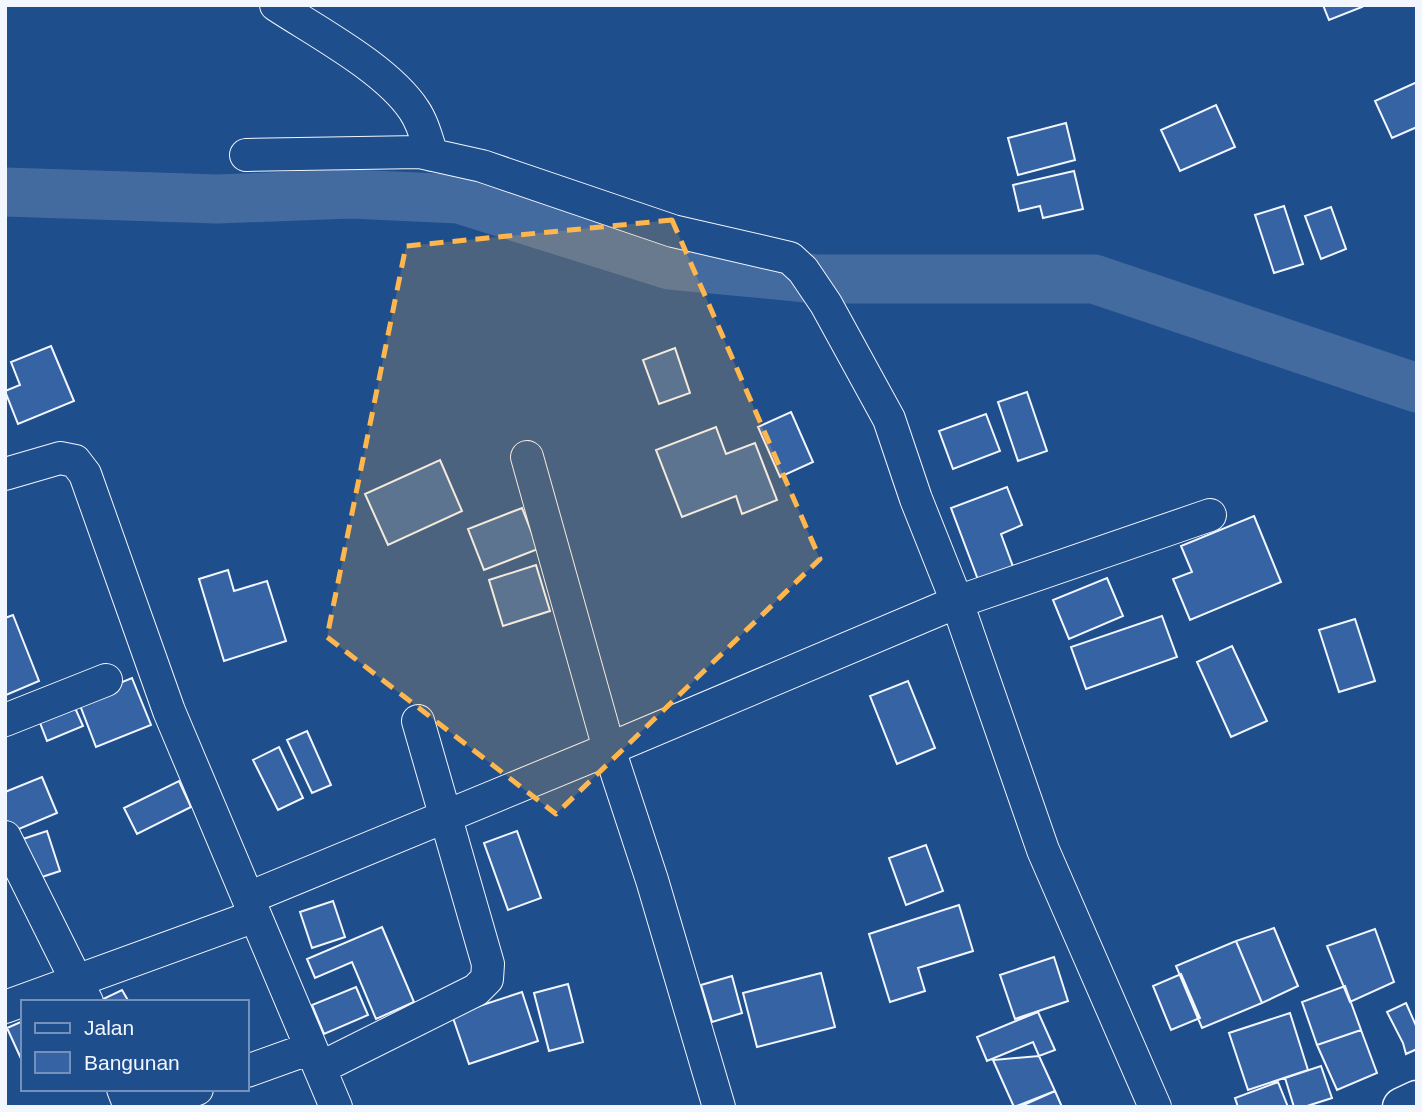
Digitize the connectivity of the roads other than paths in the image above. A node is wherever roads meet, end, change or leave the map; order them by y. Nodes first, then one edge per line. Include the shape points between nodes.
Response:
1 (276, 5) edge
2 (246, 155) dead end
3 (432, 155) junction
4 (527, 457) dead end
5 (5, 474) edge
6 (1210, 515) dead end
7 (957, 601) junction
8 (106, 680) dead end
9 (5, 720) edge
10 (418, 721) dead end
11 (609, 750) junction
12 (444, 816) junction
13 (5, 837) edge
14 (252, 907) junction
15 (82, 991) edge
16 (39, 1000) edge
17 (315, 1058) junction
18 (248, 1071) edge
19 (192, 1091) edge
20 (1417, 1100) edge
21 (149, 1107) edge
22 (335, 1107) edge
23 (719, 1107) edge
24 (1155, 1107) edge
25 (1402, 1107) edge

1 - 3 street via 385,80 413,108
2 - 3 street
3 - 7 street via 482,166 673,231 790,258 826,304 889,419
4 - 11 street
5 - 14 street via 60,458 75,461 85,474 169,711
6 - 7 street
7 - 11 street
7 - 24 street via 1043,850
8 - 9 street
10 - 12 street
11 - 12 street
11 - 23 street
12 - 14 street
12 - 17 street via 488,964 487,979 476,990
13 - 15 street
14 - 15 street
14 - 17 street
15 - 16 street
17 - 18 street
17 - 22 street
19 - 21 street
20 - 25 main road

